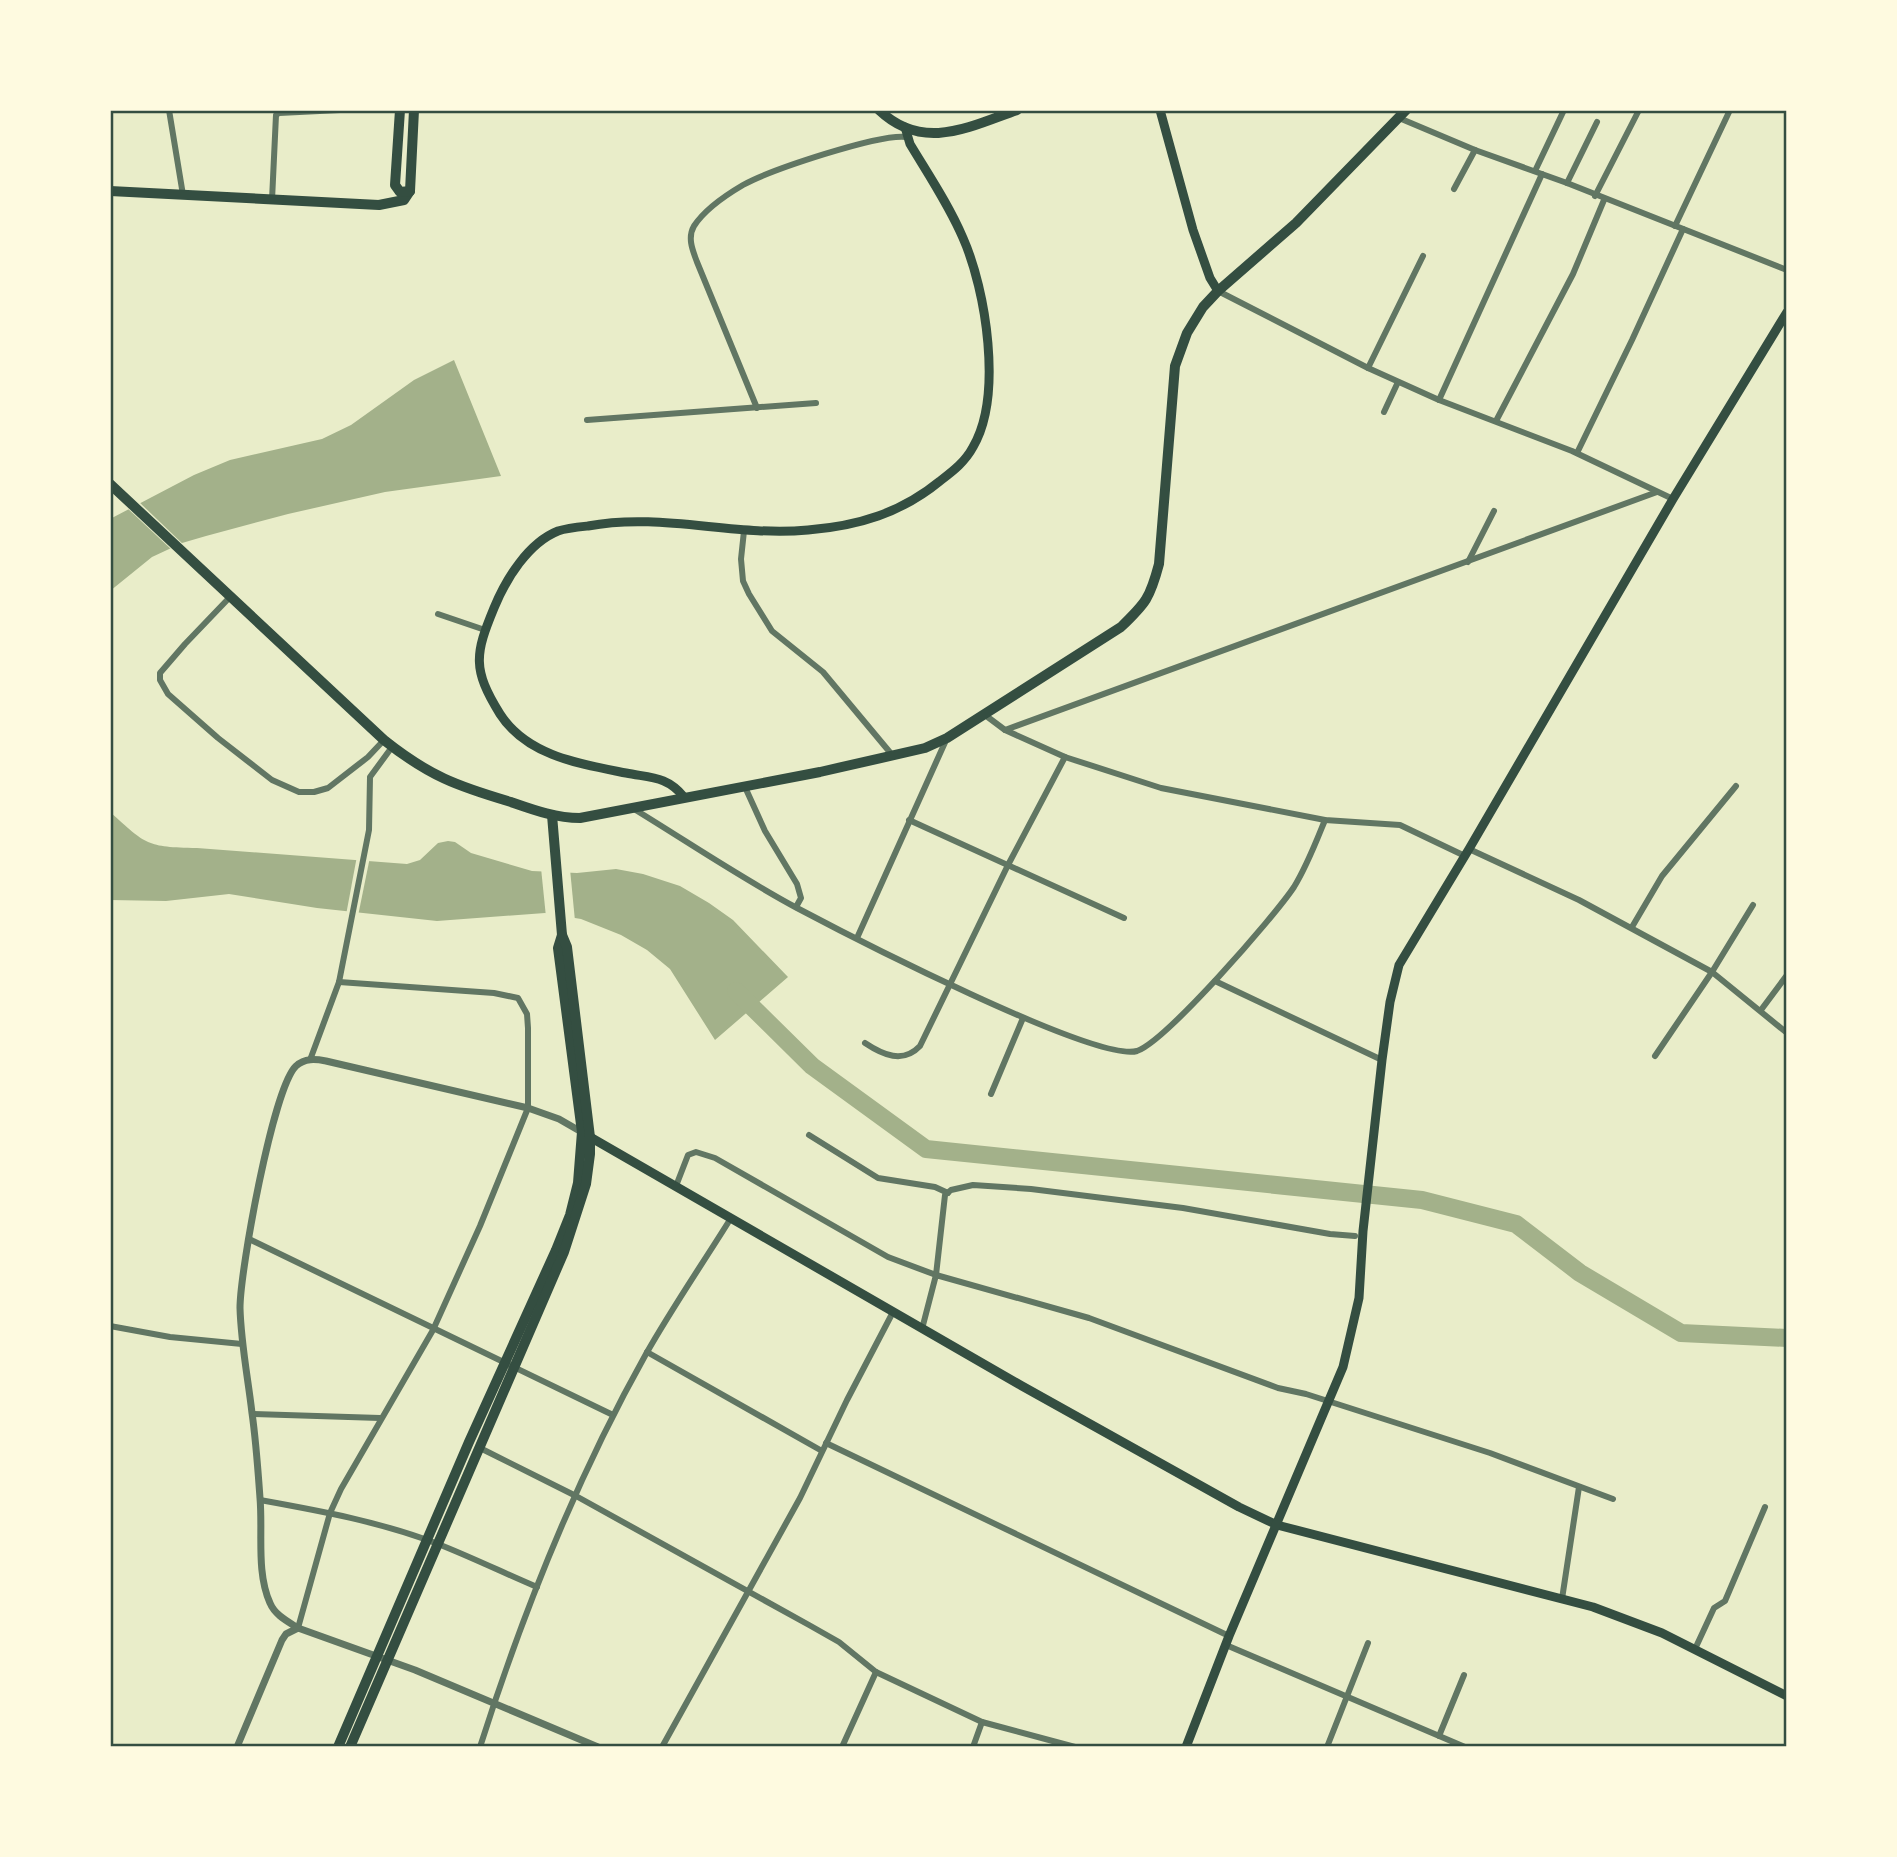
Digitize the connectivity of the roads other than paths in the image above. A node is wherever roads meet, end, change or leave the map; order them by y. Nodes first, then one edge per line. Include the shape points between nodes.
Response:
1 (169, 110) edge
2 (340, 110) edge
3 (400, 110) edge
4 (414, 110) edge
5 (879, 110) edge
6 (1017, 110) edge
7 (1160, 110) edge
8 (1564, 110) edge
9 (1639, 110) edge
10 (1731, 110) edge
11 (1403, 114) edge
12 (1597, 121) dead end
13 (906, 132) junction
14 (1475, 150) junction
15 (1539, 173) junction
16 (1567, 183) junction
17 (394, 185) junction
18 (1454, 190) dead end
19 (110, 191) edge
20 (410, 191) junction
21 (183, 195) junction
22 (1595, 196) junction
23 (272, 200) junction
24 (1604, 200) junction
25 (379, 205) junction
26 (1675, 226) junction
27 (1682, 229) junction
28 (1423, 256) dead end
29 (1787, 270) edge
30 (1218, 291) junction
31 (1787, 312) edge
32 (1368, 368) junction
33 (1398, 382) junction
34 (1439, 400) junction
35 (816, 403) dead end
36 (757, 408) junction
37 (1384, 412) dead end
38 (587, 420) dead end
39 (1496, 421) junction
40 (1577, 453) junction
41 (110, 484) edge
42 (1657, 492) junction
43 (1673, 499) junction
44 (1494, 511) dead end
45 (744, 531) junction
46 (1468, 562) junction
47 (230, 597) junction
48 (438, 614) dead end
49 (485, 630) junction
50 (985, 715) junction
51 (1005, 730) junction
52 (947, 738) junction
53 (388, 743) junction
54 (893, 756) junction
55 (1065, 757) junction
56 (1736, 786) dead end
57 (745, 787) junction
58 (684, 797) junction
59 (634, 809) junction
60 (552, 815) junction
61 (909, 820) junction
62 (1325, 820) junction
63 (1467, 853) junction
64 (1007, 865) junction
65 (1753, 905) dead end
66 (796, 907) junction
67 (1124, 918) dead end
68 (1632, 928) junction
69 (857, 938) junction
70 (1712, 972) junction
71 (1787, 975) edge
72 (1215, 981) junction
73 (339, 982) junction
74 (950, 984) junction
75 (1761, 1010) junction
76 (1023, 1018) junction
77 (1787, 1033) edge
78 (865, 1043) dead end
79 (1655, 1056) dead end
80 (1382, 1059) junction
81 (308, 1060) junction
82 (991, 1094) dead end
83 (528, 1108) junction
84 (586, 1135) junction
85 (809, 1135) dead end
86 (676, 1186) junction
87 (948, 1193) junction
88 (731, 1218) junction
89 (1359, 1234) junction
90 (248, 1239) junction
91 (936, 1275) junction
92 (894, 1312) junction
93 (110, 1326) edge
94 (922, 1329) junction
95 (433, 1330) junction
96 (242, 1344) junction
97 (647, 1352) junction
98 (508, 1365) junction
99 (1327, 1402) junction
100 (252, 1413) junction
101 (613, 1415) junction
102 (380, 1418) junction
103 (826, 1443) junction
104 (480, 1448) junction
105 (822, 1451) junction
106 (1579, 1488) junction
107 (576, 1496) junction
108 (1613, 1499) dead end
109 (260, 1500) junction
110 (1765, 1507) dead end
111 (330, 1513) junction
112 (1277, 1525) junction
113 (428, 1541) junction
114 (438, 1544) junction
115 (537, 1587) junction
116 (747, 1591) junction
117 (1562, 1599) junction
118 (298, 1628) junction
119 (1227, 1641) junction
120 (1368, 1643) dead end
121 (1695, 1649) junction
122 (383, 1659) junction
123 (876, 1672) junction
124 (1464, 1675) dead end
125 (1787, 1696) edge
126 (1347, 1699) junction
127 (495, 1704) junction
128 (982, 1721) junction
129 (1439, 1736) junction
130 (1450, 1744) edge
131 (237, 1747) edge
132 (338, 1747) edge
133 (351, 1747) edge
134 (480, 1747) edge
135 (598, 1747) edge
136 (662, 1747) edge
137 (842, 1747) edge
138 (973, 1747) edge
139 (1075, 1747) edge
140 (1186, 1747) edge
141 (1327, 1747) edge
142 (1465, 1747) edge

1 - 21 street
2 - 23 street via 276,115
3 - 17 main road
4 - 20 main road
5 - 13 main road
6 - 13 main road via 955,132
7 - 30 main road via 1193,230
8 - 15 street
9 - 22 street
10 - 26 street
11 - 14 street
11 - 30 main road via 1296,223
12 - 16 street
13 - 36 street via 759,177 726,196 693,227 690,241 697,262
13 - 45 main road via 962,236 983,299 989,364 979,438 961,465 920,498 868,521 808,530
14 - 15 street
14 - 18 street
15 - 16 street
15 - 34 street
16 - 22 street
17 - 20 main road via 400,191
17 - 25 main road
19 - 21 main road
20 - 25 main road via 404,200
21 - 23 main road
22 - 24 street
23 - 25 main road
24 - 26 street
24 - 39 street via 1569,283
26 - 27 street
27 - 29 street
27 - 40 street
28 - 32 street
30 - 32 street
30 - 50 main road via 1187,333 1175,366 1159,564 1152,593 1121,627
31 - 43 main road
32 - 33 street
33 - 34 street
33 - 37 street
34 - 39 street
35 - 36 street
36 - 38 street
39 - 40 street
40 - 42 street
41 - 47 main road
42 - 43 street
42 - 46 street
43 - 63 main road
44 - 46 street
45 - 49 main road via 633,521 556,532 519,563
45 - 54 street via 743,581 772,631 823,672
46 - 51 street
47 - 53 main road
47 - 53 street via 160,673 161,684 175,700 250,765 299,792 328,788
48 - 49 street
49 - 58 main road via 478,651 485,685 499,713 519,737 544,752 667,781
50 - 51 street
50 - 52 main road
51 - 55 street
52 - 54 main road
52 - 61 street
53 - 60 main road via 443,780
53 - 73 street via 370,777 369,830
54 - 57 main road
55 - 62 street via 1161,788
55 - 64 street
56 - 68 street via 1662,876
57 - 58 main road
57 - 66 street via 801,892
58 - 59 main road
59 - 60 main road via 580,818
59 - 66 street
60 - 84 main road
61 - 64 street
61 - 69 street
62 - 63 street via 1400,825
62 - 72 street via 1294,887
63 - 68 street via 1579,900
63 - 80 main road via 1399,965
64 - 67 street
64 - 74 street
65 - 70 street
66 - 69 street
68 - 70 street
69 - 74 street
70 - 75 street
70 - 79 street
71 - 75 street
72 - 76 street via 1158,1037 1137,1051 1086,1042
72 - 80 street
73 - 81 street
73 - 83 street via 518,998 527,1014
74 - 76 street
74 - 78 street via 913,1053 896,1057
75 - 77 street
76 - 82 street
80 - 89 main road
81 - 83 street via 326,1060
81 - 90 street via 291,1073 284,1089
83 - 84 street
83 - 95 street
84 - 86 main road
84 - 98 main road via 586,1184 577,1217
85 - 87 street via 878,1178
86 - 88 main road
86 - 91 street via 688,1155 699,1153 888,1257
87 - 89 street via 973,1185 1031,1189 1183,1208 1330,1234
87 - 91 street
88 - 92 main road
88 - 97 street
89 - 99 main road via 1355,1323
90 - 95 street
90 - 96 street via 241,1283
91 - 94 street
91 - 99 street via 1089,1318
92 - 94 main road
92 - 103 street
93 - 96 street
94 - 112 main road
95 - 98 street
95 - 102 street
96 - 100 street
97 - 101 street
97 - 105 street
98 - 101 street
98 - 104 main road
98 - 113 main road
99 - 106 street via 1490,1453
99 - 112 main road
100 - 102 street
100 - 109 street
101 - 107 street
102 - 111 street
103 - 105 street
103 - 119 street
104 - 107 street
104 - 114 main road
105 - 116 street
106 - 108 street
106 - 117 street
107 - 115 street
107 - 116 street
109 - 111 street
109 - 118 street via 265,1590 271,1607
110 - 121 street via 1725,1601 1714,1608
111 - 113 street
111 - 118 street
112 - 117 main road
112 - 119 main road
113 - 114 street
113 - 122 main road
114 - 115 street
114 - 122 main road
115 - 127 street
116 - 123 street via 839,1643
116 - 136 street
117 - 121 main road via 1628,1619
118 - 122 street
118 - 131 street via 282,1640
119 - 126 street
119 - 140 main road
120 - 126 street
121 - 125 main road
122 - 127 street
122 - 132 main road
122 - 133 main road
123 - 128 street
123 - 137 street
124 - 129 street
126 - 129 street
126 - 141 street
127 - 134 street
127 - 135 street
128 - 138 street
128 - 139 street
129 - 130 street
130 - 142 street

